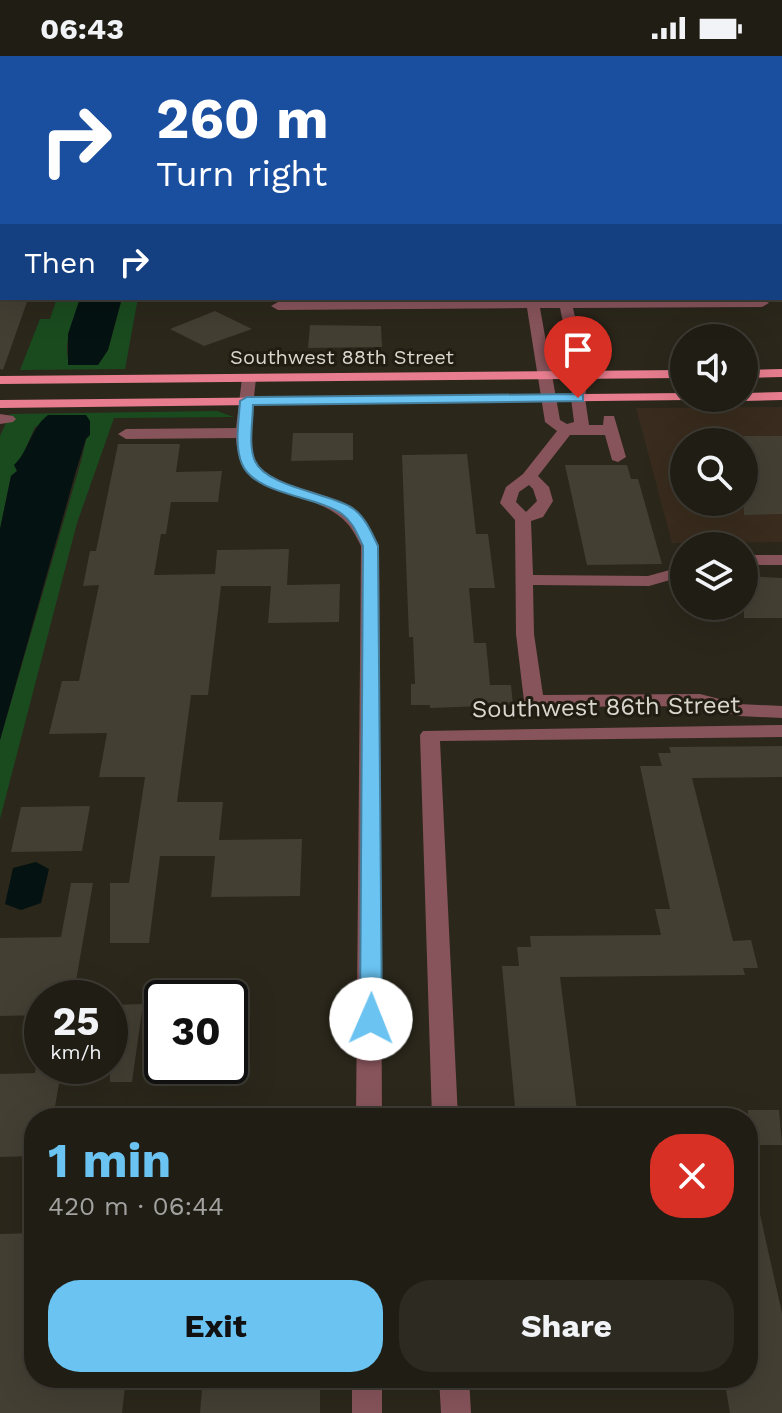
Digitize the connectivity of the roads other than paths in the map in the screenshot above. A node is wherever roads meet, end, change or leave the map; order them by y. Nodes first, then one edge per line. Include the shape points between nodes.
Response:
1 (565, 301) edge
2 (533, 302) edge
3 (762, 303) dead end
4 (278, 306) dead end
5 (782, 373) edge
6 (670, 374) edge
7 (758, 374) edge
8 (581, 375) junction
9 (547, 376) junction
10 (249, 378) junction
11 (0, 380) edge
12 (782, 396) edge
13 (670, 397) edge
14 (758, 397) edge
15 (549, 398) junction
16 (578, 398) junction
17 (247, 401) junction
18 (0, 404) edge
19 (566, 430) junction
20 (246, 433) junction
21 (126, 434) dead end
22 (618, 457) dead end
23 (529, 477) junction
24 (523, 519) junction
25 (758, 560) edge
26 (782, 560) edge
27 (670, 575) edge
28 (523, 580) junction
29 (782, 712) edge
30 (782, 731) edge
31 (369, 1108) edge
32 (445, 1108) edge
33 (367, 1388) edge
34 (455, 1388) edge
35 (367, 1413) edge
36 (456, 1413) edge

1 - 2 street
1 - 3 street
1 - 8 street
2 - 4 street
2 - 9 street
5 - 7 main road
6 - 8 main road, Southwest 88th Street
8 - 9 main road, Southwest 88th Street
8 - 16 street
9 - 10 main road, Southwest 88th Street
9 - 15 street
10 - 11 main road, Southwest 88th Street
10 - 17 street
12 - 14 main road
13 - 16 main road, Southwest 88th Street
15 - 16 main road, Southwest 88th Street
15 - 17 main road, Southwest 88th Street
15 - 19 street via 553,422
16 - 19 street via 582,424
17 - 18 main road, Southwest 88th Street
17 - 20 street
19 - 22 street via 611,424
19 - 23 street
20 - 21 street
20 - 31 street via 246,459 255,472 346,510 360,523 370,546
23 - 24 street via 509,496 510,508
23 - 24 street via 541,487 545,501 537,513
24 - 28 street
25 - 26 street
27 - 28 street via 649,581
28 - 29 street via 534,701 700,700 739,710
30 - 32 street, Southwest 86th Street via 430,735
33 - 35 street
34 - 36 street

